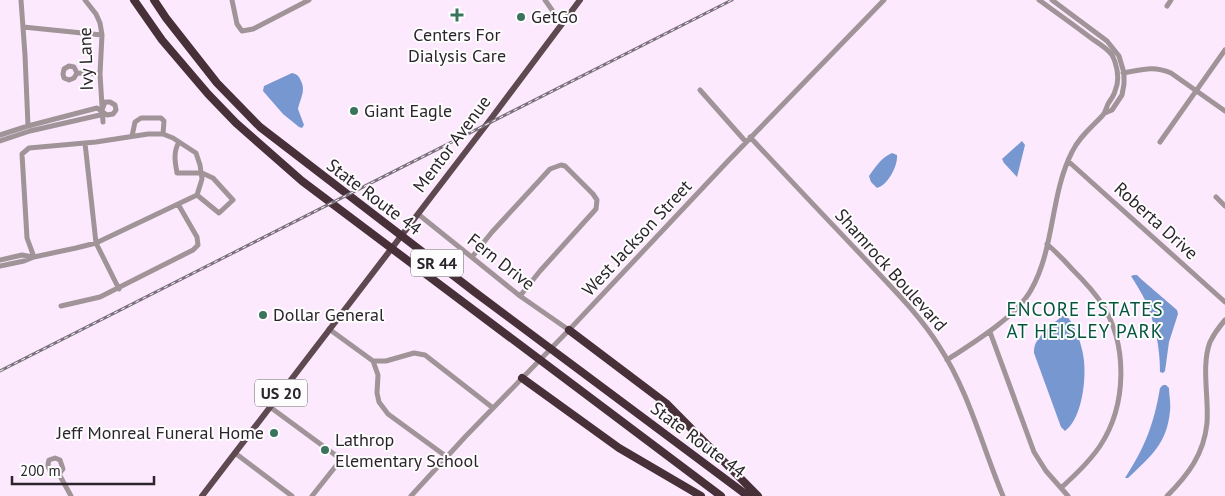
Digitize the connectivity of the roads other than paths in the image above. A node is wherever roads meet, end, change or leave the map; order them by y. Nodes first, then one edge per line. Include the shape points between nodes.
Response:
1 (21, 0) edge
2 (85, 0) edge
3 (134, 0) edge
4 (154, 0) edge
5 (232, 0) edge
6 (309, 0) edge
7 (545, 0) edge
8 (580, 0) edge
9 (884, 0) edge
10 (1039, 0) edge
11 (1052, 0) edge
12 (1171, 0) edge
13 (1167, 6) dead end
14 (563, 23) junction
15 (23, 27) junction
16 (102, 35) junction
17 (1225, 50) edge
18 (77, 73) dead end
19 (1118, 73) junction
20 (1124, 73) junction
21 (100, 74) junction
22 (700, 90) dead end
23 (1196, 90) junction
24 (102, 110) junction
25 (1225, 110) edge
26 (1105, 112) junction
27 (103, 122) dead end
28 (28, 126) junction
29 (163, 134) junction
30 (0, 135) edge
31 (132, 136) junction
32 (748, 140) junction
33 (0, 141) edge
34 (179, 142) junction
35 (1160, 142) dead end
36 (85, 143) junction
37 (1068, 161) junction
38 (202, 173) junction
39 (197, 195) junction
40 (1216, 198) dead end
41 (178, 204) junction
42 (1225, 206) edge
43 (418, 214) junction
44 (96, 243) junction
45 (1047, 244) junction
46 (34, 257) junction
47 (472, 257) junction
48 (0, 260) edge
49 (0, 266) edge
50 (119, 288) junction
51 (520, 296) junction
52 (1225, 302) edge
53 (61, 306) dead end
54 (1225, 320) edge
55 (329, 330) junction
56 (569, 330) junction
57 (990, 332) junction
58 (947, 360) junction
59 (373, 361) junction
60 (522, 378) junction
61 (270, 407) junction
62 (493, 408) junction
63 (235, 453) junction
64 (447, 457) junction
65 (59, 474) dead end
66 (1061, 488) junction
67 (71, 496) edge
68 (202, 496) edge
69 (292, 496) edge
70 (312, 496) edge
71 (411, 496) edge
72 (701, 496) edge
73 (721, 496) edge
74 (748, 496) edge
75 (758, 496) edge
76 (1003, 496) edge
77 (1068, 496) edge
78 (1166, 496) edge

1 - 15 street
2 - 16 street, Ivy Lane via 96,14
3 - 73 highway, State Route 44 / SR 44 via 162,40 208,94 302,181
4 - 74 highway, State Route 44 / SR 44 via 217,83 260,128
5 - 6 street via 237,24 242,31 253,29
7 - 14 street
8 - 14 main road, Mentor Avenue / US 20
9 - 32 street, West Jackson Street
10 - 19 street via 1112,54
11 - 20 street via 1117,51
12 - 13 street
14 - 43 main road, Mentor Avenue / US 20
15 - 16 street
15 - 28 street
16 - 21 street, Ivy Lane
17 - 23 street
18 - 21 street
19 - 20 street
19 - 26 street via 1117,86
20 - 23 street via 1149,68 1164,70
20 - 26 street via 1122,95 1112,110
21 - 24 street, Ivy Lane
22 - 32 street, Shamrock Boulevard
23 - 25 street
23 - 35 street
24 - 27 street, Ivy Lane
24 - 28 street via 97,108
24 - 33 street via 100,115
26 - 37 street via 1075,146
28 - 30 street
29 - 31 street
29 - 31 street via 164,121 161,118 141,118 136,122
29 - 34 street
31 - 36 street
32 - 56 street, West Jackson Street
32 - 58 street, Shamrock Boulevard via 904,302
34 - 38 street via 196,153
34 - 38 street via 175,161 177,173
36 - 44 street
36 - 46 street via 29,148 22,154 27,238
37 - 45 street
37 - 52 street, Roberta Drive
38 - 39 street
38 - 39 street via 213,178 233,200 219,213
39 - 41 street
40 - 42 street
41 - 44 street
41 - 50 street via 197,237 198,245
43 - 47 street, Fern Drive
43 - 55 main road, Mentor Avenue / US 20
44 - 46 street
44 - 50 street
45 - 57 street via 1031,290 1016,309
45 - 66 street via 1092,289 1102,305 1114,331 1121,366 1120,394 1106,437 1084,467
46 - 48 street via 22,255
46 - 49 street
47 - 51 street, Fern Drive
47 - 51 street via 550,169 565,166 593,194 597,200 596,209
50 - 53 street via 100,297
51 - 56 street, Fern Drive
54 - 78 street via 1213,336 1206,361 1207,423 1202,443 1192,467
55 - 59 street
55 - 61 main road, Mentor Avenue / US 20
56 - 60 street, West Jackson Street
56 - 75 highway via 667,404
57 - 58 street
57 - 66 street via 1034,452
58 - 76 street, Shamrock Boulevard via 968,403
59 - 62 street via 414,353 425,355
59 - 64 street via 378,375 379,402 388,414
60 - 62 street, West Jackson Street
60 - 72 highway via 619,448
61 - 63 main road, Mentor Avenue / US 20
61 - 70 street via 338,457 338,462
62 - 64 street, West Jackson Street
63 - 68 main road, Mentor Avenue / US 20
63 - 69 street
64 - 71 street, West Jackson Street
65 - 67 street
66 - 77 street

